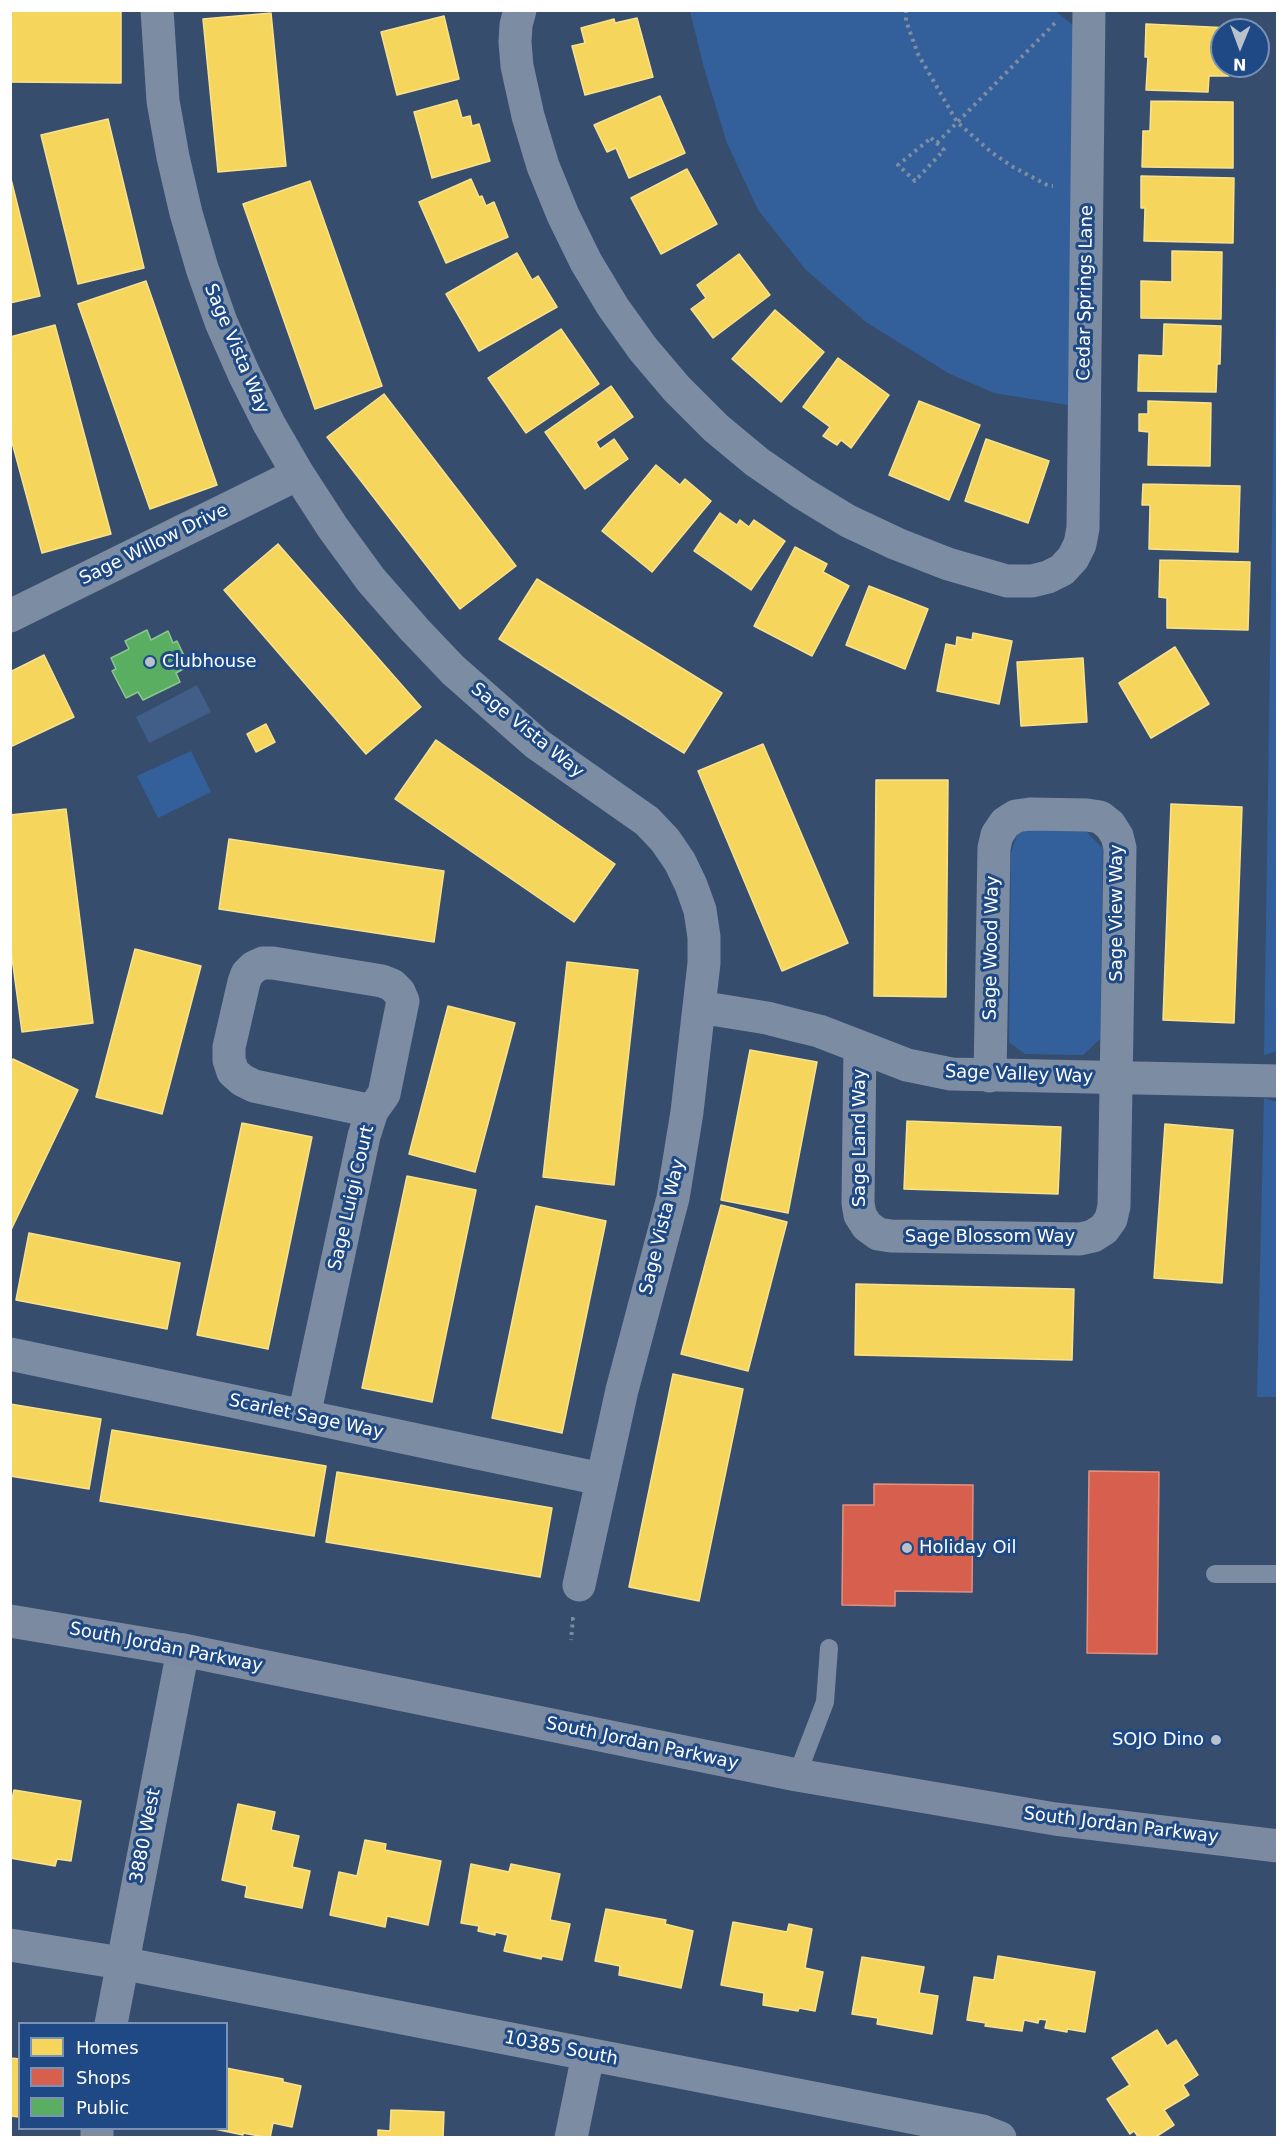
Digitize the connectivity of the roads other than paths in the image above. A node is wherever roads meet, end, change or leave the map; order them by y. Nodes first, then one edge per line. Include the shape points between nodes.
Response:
1 (157, 10) edge
2 (520, 10) edge
3 (1089, 10) edge
4 (298, 474) junction
5 (11, 616) edge
6 (1005, 824) joint
7 (699, 1006) junction
8 (860, 1047) junction
9 (990, 1076) junction
10 (1116, 1078) junction
11 (1278, 1081) edge
12 (372, 1111) junction
13 (867, 1226) joint
14 (10, 1354) edge
15 (304, 1416) junction
16 (601, 1479) junction
17 (1215, 1574) dead end
18 (1278, 1574) edge
19 (579, 1585) dead end
20 (10, 1621) edge
21 (829, 1648) dead end
22 (183, 1650) junction
23 (796, 1775) junction
24 (1278, 1846) edge
25 (10, 1945) edge
26 (121, 1963) junction
27 (111, 2022) edge
28 (588, 2055) junction
29 (571, 2138) edge
30 (999, 2138) edge

1 - 4 street, Sage Vista Way via 163,101 186,213 202,268 244,374
2 - 3 street, Cedar Springs Lane via 515,42 519,76 543,166 563,215 613,307 677,389 766,469 839,515 948,564 1007,580 1032,581 1062,570 1073,558 1083,528
4 - 5 street, Sage Willow Drive
4 - 7 street, Sage Vista Way via 371,580 453,670 537,744 646,821 665,840 680,862 700,910 704,963
6 - 9 street, Sage Wood Way via 994,848
6 - 10 street, Sage View Way via 1016,816 1030,814 1087,815 1100,817 1117,836 1120,848
7 - 8 street, Sage Valley Way via 785,1022
7 - 16 street, Sage Vista Way via 673,1198
8 - 9 street, Sage Valley Way via 907,1065 951,1074
8 - 13 street, Sage Land Way via 858,1203
9 - 10 street, Sage Valley Way
10 - 11 street, Sage Valley Way
10 - 13 street, Sage Blossom Way via 1114,1206 1111,1219 1093,1236 891,1236 878,1234
12 - 12 street, Sage Luigi Court via 254,1086 233,1072 229,1047 244,982 254,967 273,963 371,979 392,985 399,992 403,1012 384,1094
12 - 15 street, Sage Luigi Court
14 - 15 street, Scarlet Sage Way
15 - 16 street, Scarlet Sage Way
16 - 19 street, Sage Vista Way
17 - 18 lane
20 - 22 main road, South Jordan Parkway
21 - 23 lane via 825,1702
22 - 23 main road, South Jordan Parkway
22 - 26 street, 3880 West
23 - 24 main road, South Jordan Parkway via 1055,1819
25 - 26 street, 10385 South
26 - 27 street, 3880 West
26 - 28 street, 10385 South
28 - 29 street
28 - 30 street, 10385 South via 982,2131

